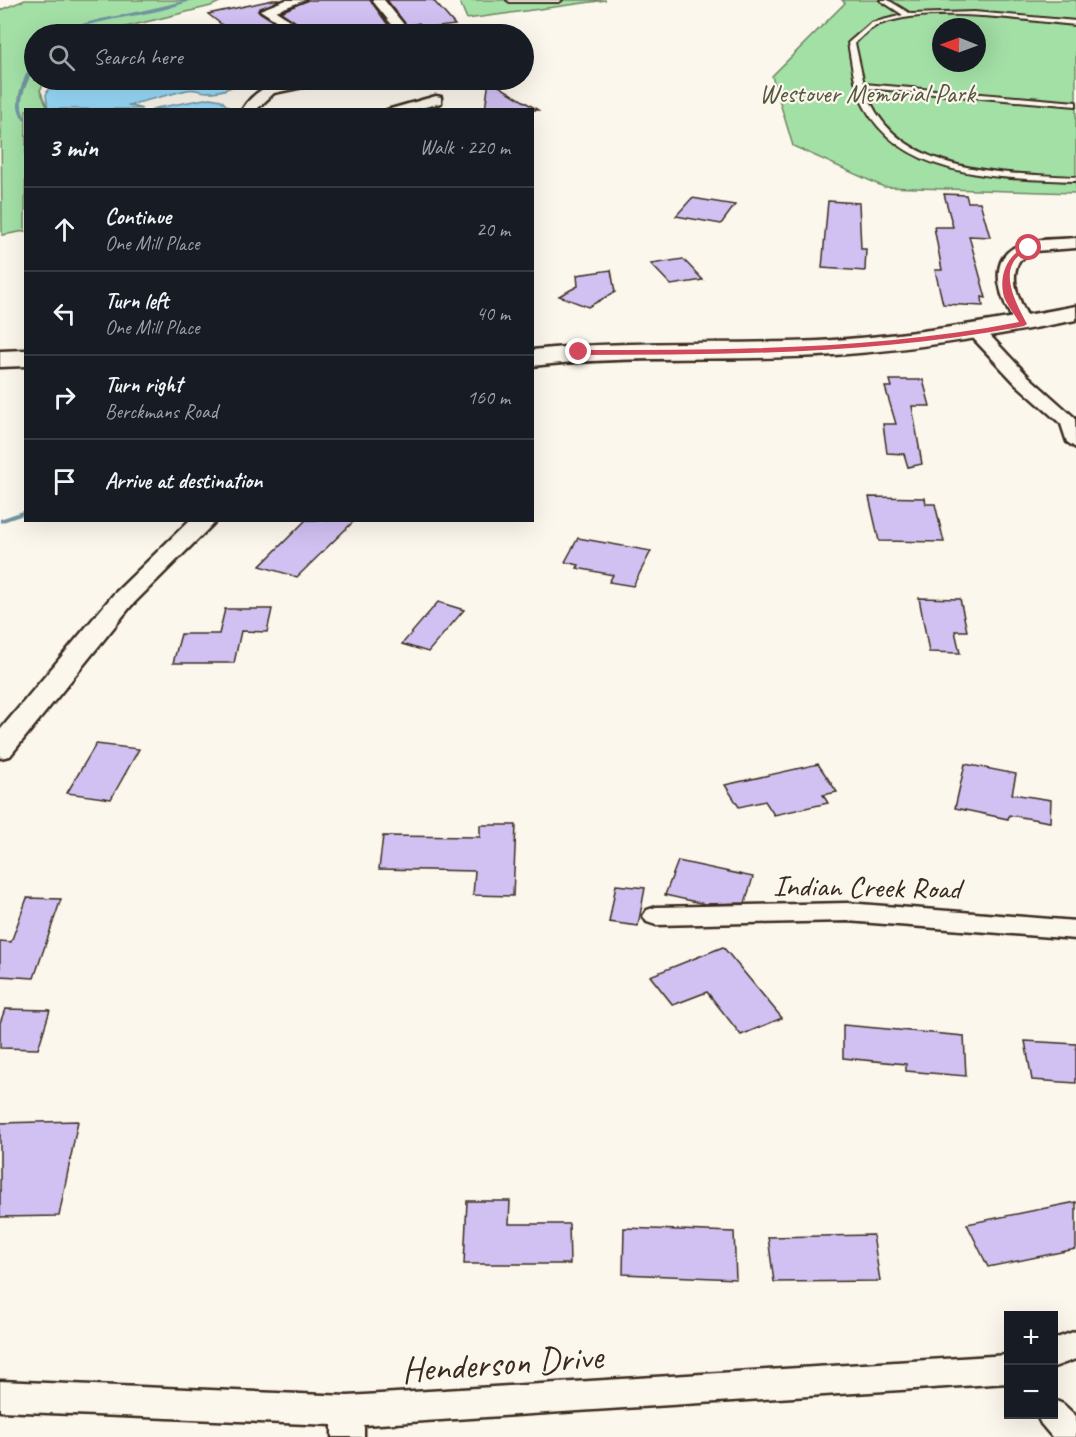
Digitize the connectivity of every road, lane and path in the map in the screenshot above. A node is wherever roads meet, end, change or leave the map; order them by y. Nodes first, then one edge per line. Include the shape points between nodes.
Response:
1 (299, 0) edge
2 (378, 0) edge
3 (510, 0) edge
4 (559, 0) edge
5 (884, 0) edge
6 (910, 16) junction
7 (1076, 23) edge
8 (289, 24) edge
9 (397, 24) edge
10 (862, 86) junction
11 (268, 90) edge
12 (436, 100) dead end
13 (1076, 104) edge
14 (250, 108) edge
15 (402, 108) edge
16 (1076, 179) edge
17 (1076, 243) edge
18 (1076, 313) edge
19 (1024, 324) junction
20 (978, 332) junction
21 (534, 347) edge
22 (579, 352) junction
23 (24, 358) edge
24 (534, 358) edge
25 (0, 360) edge
26 (1076, 442) edge
27 (203, 522) edge
28 (0, 749) edge
29 (656, 916) dead end
30 (1076, 930) edge
31 (1076, 1345) edge
32 (1058, 1351) edge
33 (1004, 1369) edge
34 (0, 1396) edge
35 (1057, 1419) edge
36 (348, 1424) edge
37 (1074, 1437) edge

1 - 8 street via 266,10
2 - 9 street
3 - 4 lane
5 - 6 lane
6 - 7 lane via 992,16
6 - 10 lane via 877,23 851,43
10 - 13 lane
10 - 16 lane via 879,124 895,140 923,157 982,173
11 - 14 street via 255,97
12 - 15 street
17 - 19 street via 1029,248 1019,251 1013,260 1007,270 1008,296
18 - 19 main road
19 - 20 main road
20 - 22 main road via 821,348
20 - 26 street via 1022,380 1069,422
21 - 22 main road
22 - 24 main road
23 - 25 main road
27 - 28 street via 115,608
29 - 30 street, Indian Creek Road via 847,912
31 - 32 street
33 - 36 street, Henderson Drive
34 - 36 street, Henderson Drive
35 - 37 street

